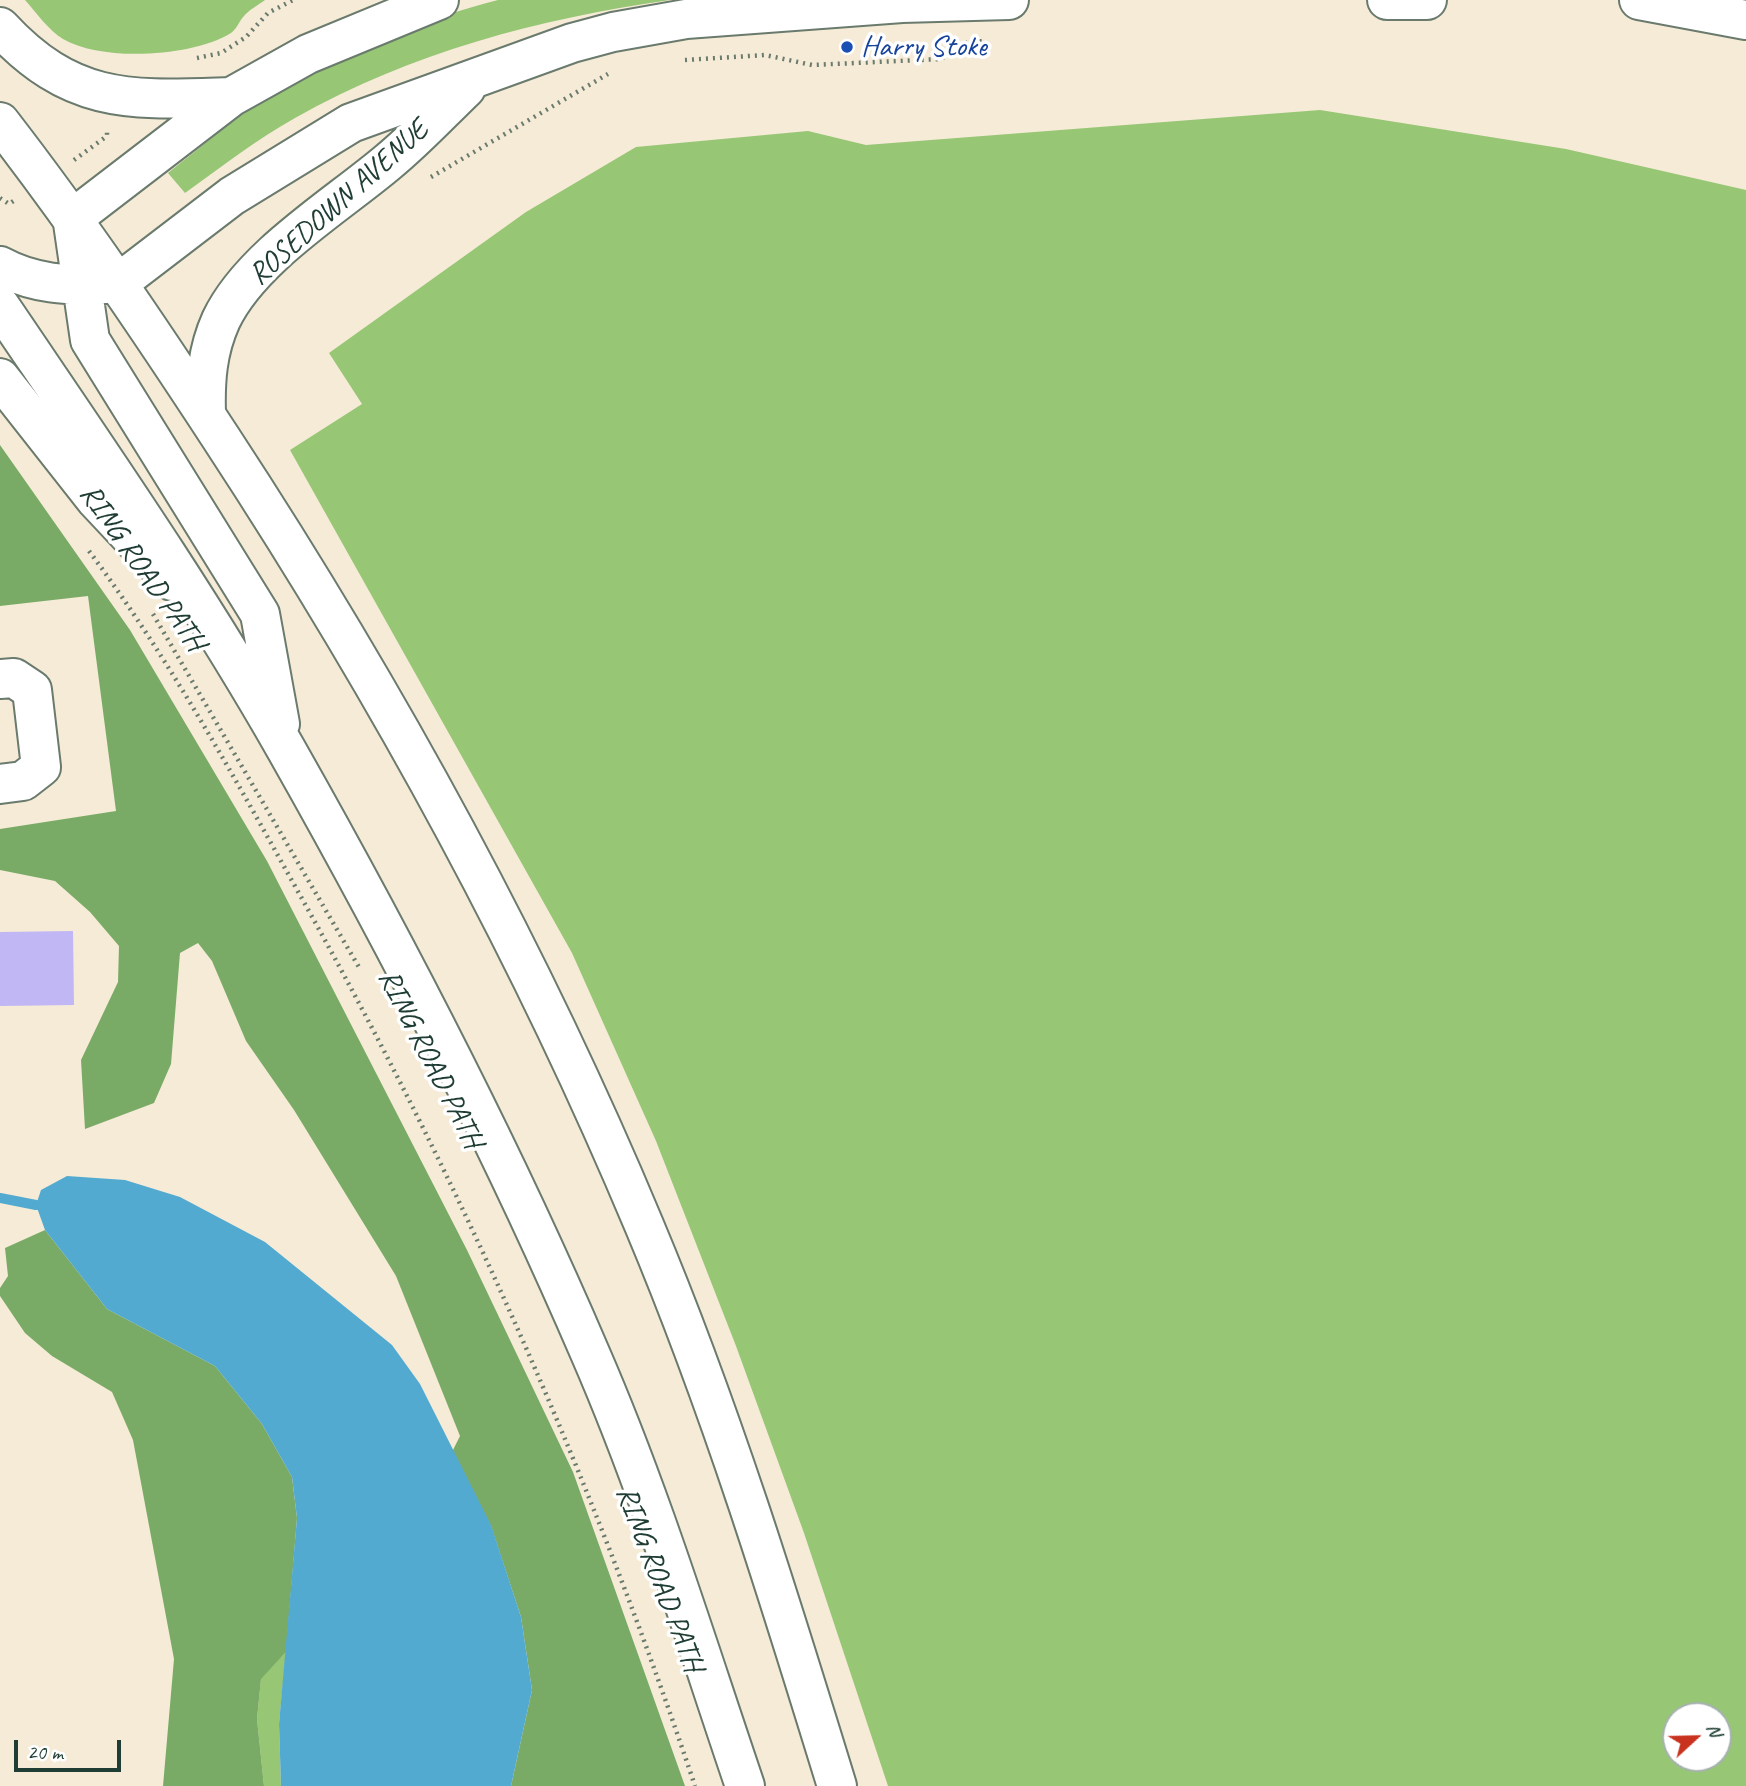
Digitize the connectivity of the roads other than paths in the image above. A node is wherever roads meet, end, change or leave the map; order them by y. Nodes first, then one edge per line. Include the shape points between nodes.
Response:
1 (439, 0) edge
2 (1009, 0) edge
3 (1387, 0) edge
4 (1427, 0) edge
5 (1639, 0) edge
6 (1746, 20) edge
7 (0, 27) edge
8 (472, 82) junction
9 (231, 97) junction
10 (0, 122) edge
11 (72, 219) junction
12 (0, 266) edge
13 (99, 284) junction
14 (0, 306) edge
15 (0, 378) edge
16 (206, 414) junction
17 (204, 616) junction
18 (0, 679) edge
19 (285, 747) junction
20 (0, 784) edge
21 (745, 1786) edge
22 (837, 1786) edge

1 - 9 main road via 308,54
2 - 8 main road, ROSEDOWN AVENUE via 686,19 572,43
3 - 4 main road
5 - 6 main road
7 - 9 main road via 34,58 89,91 151,98
8 - 13 main road, ROSEDOWN AVENUE via 351,123
8 - 16 main road, ROSEDOWN AVENUE via 407,146 284,246 238,295 211,345 205,376
9 - 11 main road
10 - 11 main road
11 - 13 main road
12 - 13 main road via 38,281
13 - 16 main road
13 - 19 main road via 90,340 260,614
14 - 17 main road
15 - 17 main road via 96,500
16 - 22 main road via 408,742 506,927 603,1129 687,1332 738,1474
17 - 19 main road
18 - 20 main road via 14,678 32,690 41,767 23,780
19 - 21 main road via 442,1038 592,1357 653,1516

